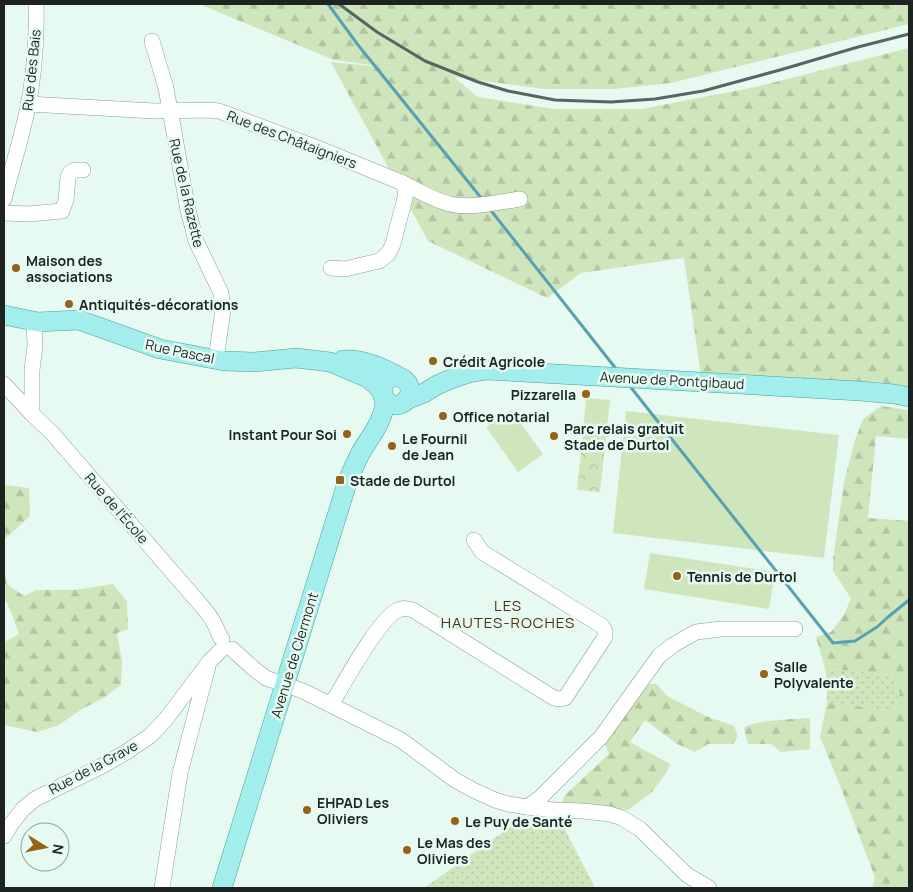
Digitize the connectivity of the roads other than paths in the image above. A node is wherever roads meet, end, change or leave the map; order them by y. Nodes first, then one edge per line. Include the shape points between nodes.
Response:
1 (36, 4) edge
2 (152, 41) dead end
3 (28, 104) junction
4 (170, 111) junction
5 (83, 170) dead end
6 (403, 183) junction
7 (4, 199) edge
8 (520, 199) dead end
9 (4, 213) edge
10 (331, 268) dead end
11 (4, 315) edge
12 (34, 322) junction
13 (216, 359) junction
14 (4, 384) edge
15 (398, 393) junction
16 (909, 397) edge
17 (32, 414) junction
18 (474, 540) dead end
19 (795, 629) dead end
20 (225, 646) junction
21 (209, 662) junction
22 (284, 685) junction
23 (331, 705) junction
24 (526, 807) junction
25 (4, 836) edge
26 (162, 888) edge
27 (222, 888) edge
28 (709, 888) edge

1 - 3 street, Rue des Bais
2 - 4 street, Rue de la Razette
3 - 4 street, Rue des Châtaigniers
3 - 7 street, Rue des Bais
4 - 6 street, Rue des Châtaigniers via 219,112
4 - 13 street, Rue de la Razette via 196,241 221,293 223,310
5 - 9 street via 70,173 62,211
6 - 8 street, Rue des Châtaigniers via 450,204 465,206
6 - 10 street via 405,198 388,254 380,261 345,269
11 - 12 main road, Rue Pascal
12 - 13 main road, Rue Pascal via 79,320 160,349
12 - 17 street
13 - 15 main road, Rue Pascal via 254,362 296,358 330,362
14 - 17 street, Rue de l'École
15 - 16 main road, Avenue de Pontgibaud via 413,385 437,385 469,373 495,370 860,391
15 - 22 main road, Avenue de Clermont via 384,409 378,427 347,483
17 - 20 street, Rue de l'École via 52,432 193,596 212,619
18 - 23 street via 482,552 602,626 605,631 605,637 565,698 554,698 413,610 404,608 392,614 372,637
19 - 24 street via 696,632 673,645 659,656 601,737 541,797
20 - 21 street, Rue de la Grave
20 - 22 street, Rue de l'École via 266,678
21 - 25 street, Rue de la Grave via 150,736 102,766 35,799 23,809
21 - 26 street via 180,773
22 - 23 street, Rue de l'École
22 - 27 main road, Avenue de Clermont
23 - 24 street, Rue de l'École via 400,740 475,791 495,800
24 - 28 street, Rue de l'École via 610,814 622,818 640,829 687,875

